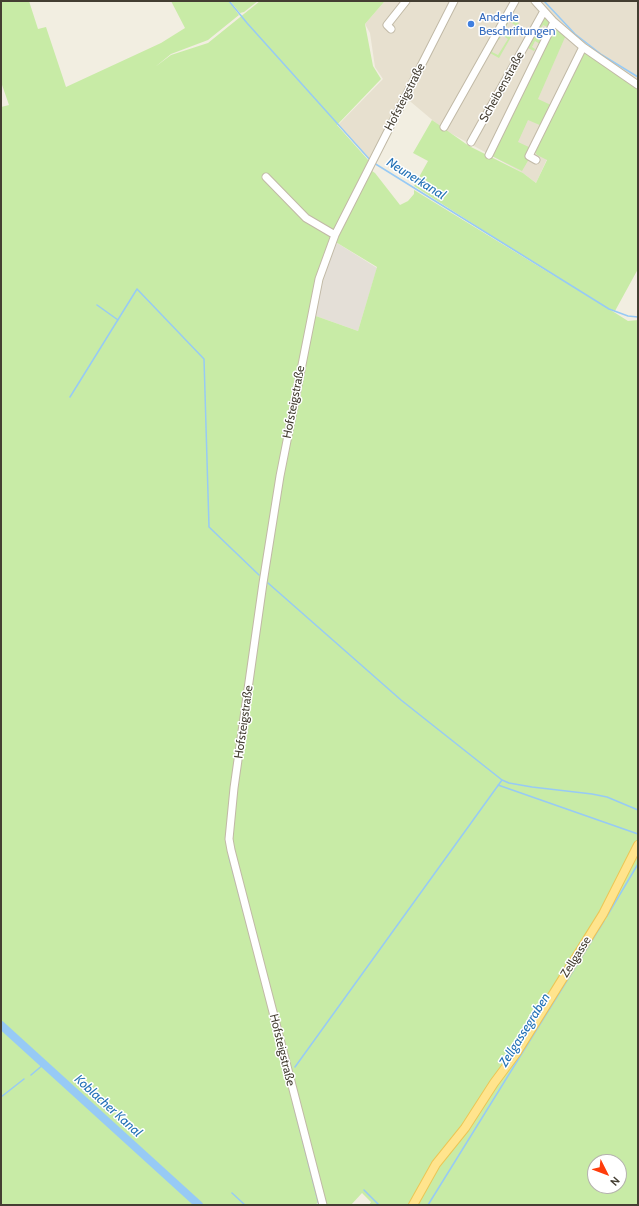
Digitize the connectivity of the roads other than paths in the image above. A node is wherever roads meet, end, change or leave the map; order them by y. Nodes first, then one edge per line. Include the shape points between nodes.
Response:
1 (406, 1) edge
2 (454, 1) edge
3 (516, 1) edge
4 (536, 1) edge
5 (544, 11) junction
6 (554, 22) junction
7 (391, 29) dead end
8 (583, 47) junction
9 (638, 85) edge
10 (444, 127) dead end
11 (471, 142) dead end
12 (489, 155) dead end
13 (536, 160) dead end
14 (266, 177) dead end
15 (335, 235) junction
16 (638, 845) edge
17 (323, 1205) edge
18 (413, 1205) edge

1 - 7 street via 387,25
2 - 15 street, Hofsteigstraße
3 - 10 street
4 - 5 street
5 - 6 street
5 - 11 street, Scheibenstraße
6 - 8 street
6 - 12 street, Scheibenstraße
8 - 9 street
8 - 13 street via 529,156
14 - 15 street via 306,218
15 - 17 street, Hofsteigstraße via 319,279 280,476 234,788 229,839
16 - 18 main road, Zellgasse via 603,914 517,1052 465,1128 436,1164

